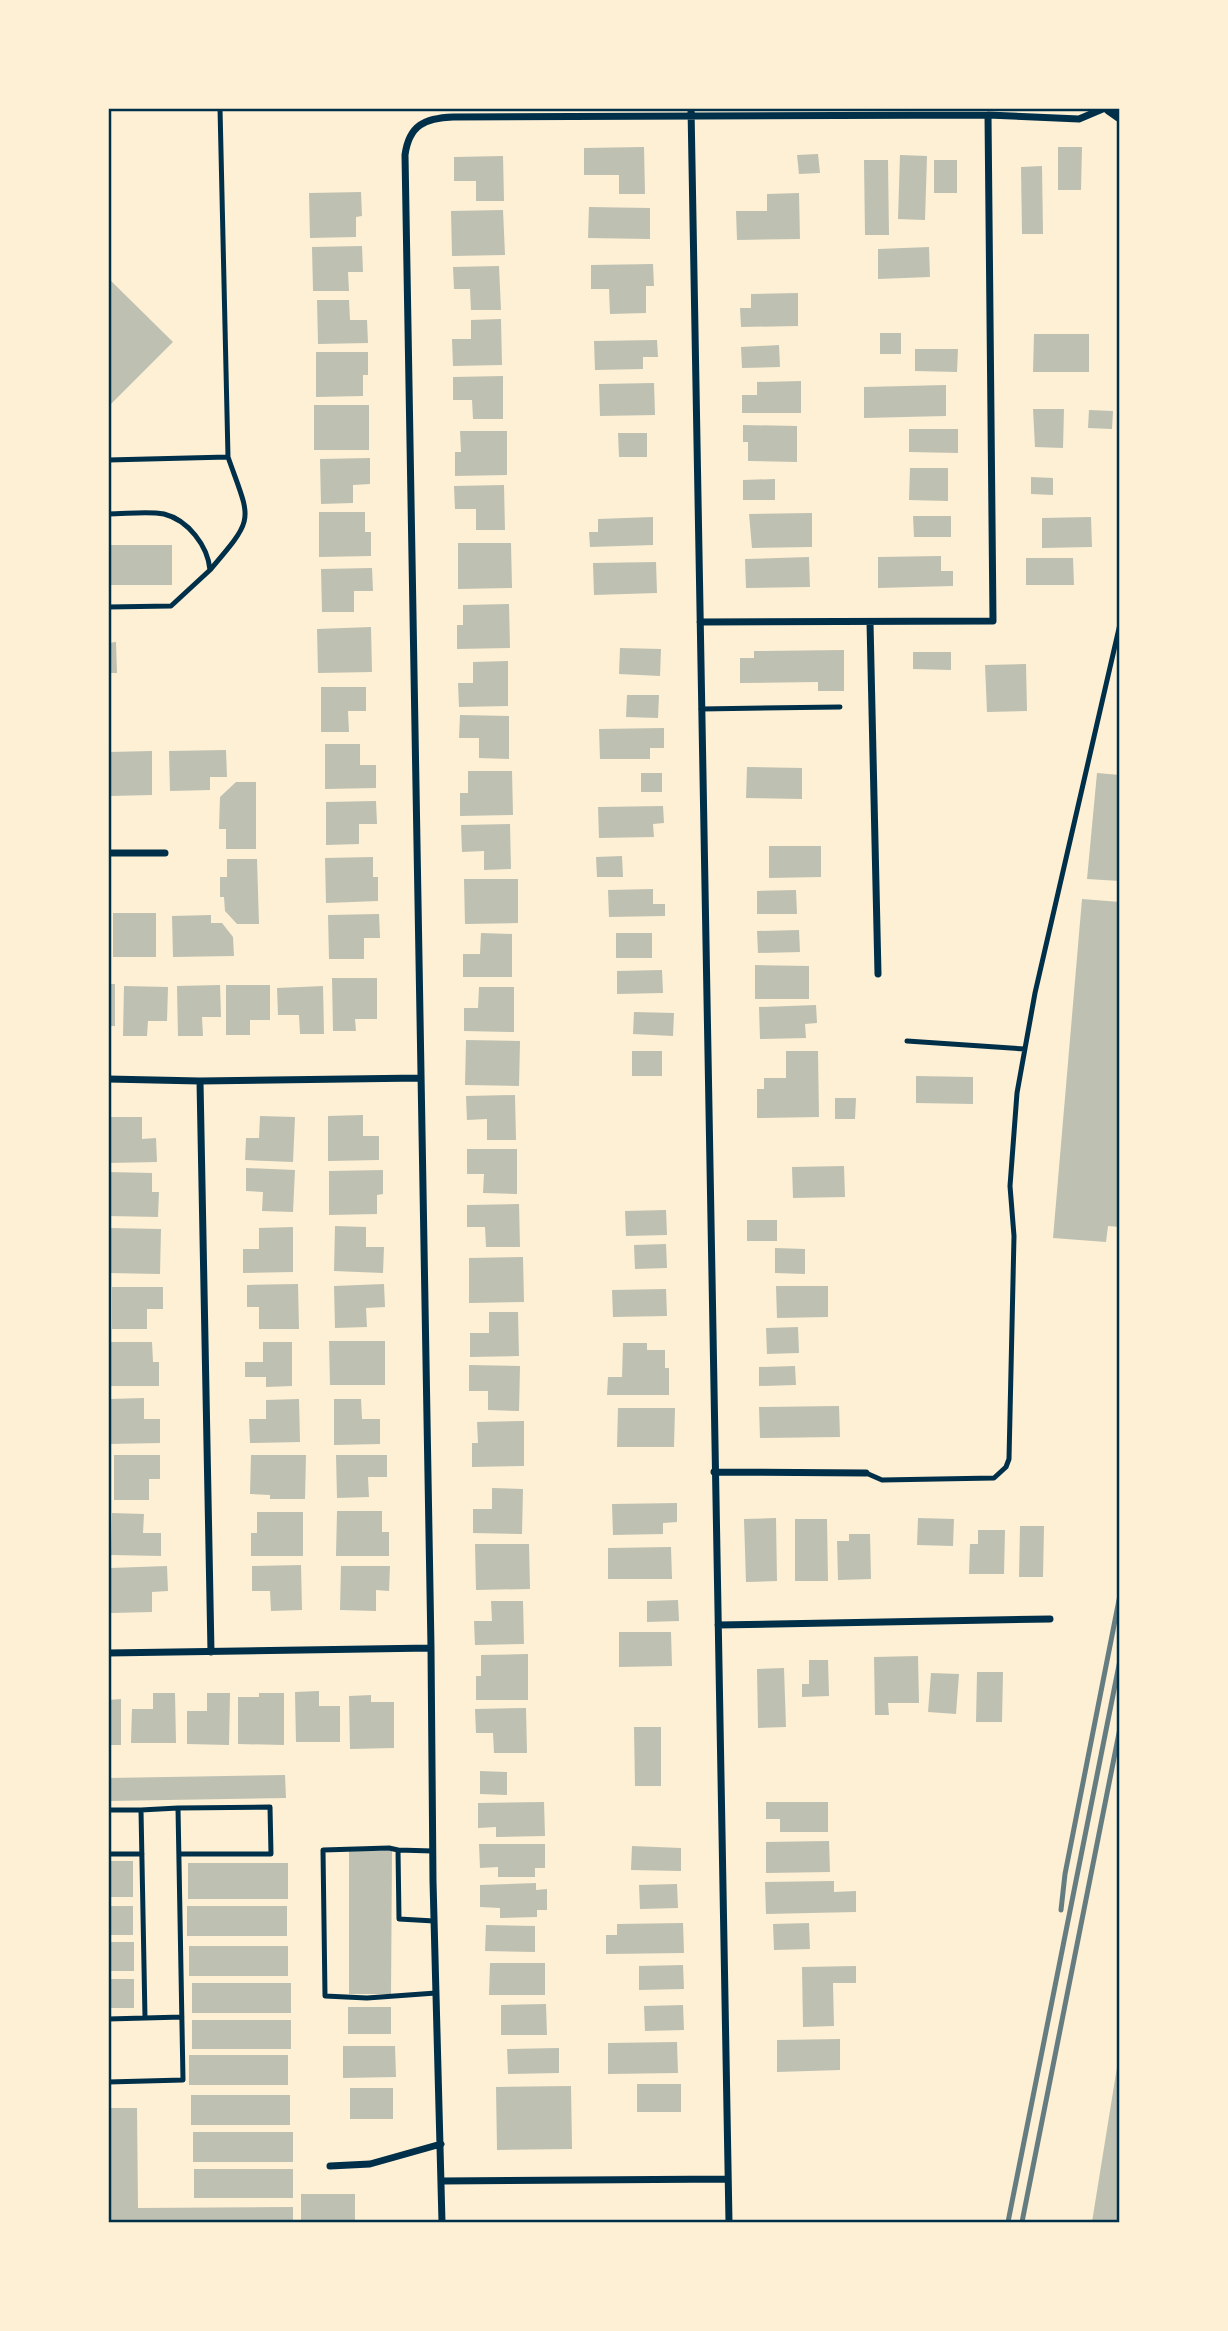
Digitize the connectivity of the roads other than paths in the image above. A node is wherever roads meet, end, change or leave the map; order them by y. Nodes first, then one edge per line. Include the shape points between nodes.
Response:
1 (220, 108) edge
2 (1108, 108) edge
3 (691, 112) edge
4 (820, 112) edge
5 (910, 112) edge
6 (954, 112) edge
7 (988, 115) junction
8 (1119, 115) edge
9 (228, 457) junction
10 (108, 460) edge
11 (108, 514) edge
12 (210, 570) junction
13 (108, 607) edge
14 (700, 622) junction
15 (870, 622) junction
16 (1119, 624) edge
17 (840, 707) dead end
18 (701, 709) junction
19 (108, 853) edge
20 (165, 853) dead end
21 (877, 974) dead end
22 (907, 1041) dead end
23 (1025, 1049) junction
24 (108, 1079) edge
25 (421, 1079) junction
26 (200, 1081) junction
27 (714, 1472) junction
28 (866, 1473) joint
29 (1050, 1619) dead end
30 (718, 1625) junction
31 (431, 1648) junction
32 (211, 1652) junction
33 (108, 1653) edge
34 (178, 1808) junction
35 (141, 1810) junction
36 (108, 1811) edge
37 (398, 1850) junction
38 (433, 1851) junction
39 (108, 1854) edge
40 (142, 1854) junction
41 (179, 1854) junction
42 (434, 1920) junction
43 (436, 1993) junction
44 (182, 2017) junction
45 (145, 2018) junction
46 (108, 2019) edge
47 (108, 2082) edge
48 (441, 2144) junction
49 (330, 2166) dead end
50 (728, 2179) junction
51 (442, 2181) junction
52 (442, 2222) edge
53 (729, 2222) edge

1 - 9 lane
2 - 7 street via 1079,119
2 - 8 main road
3 - 4 street
3 - 14 street
3 - 25 street via 431,118 407,139
4 - 5 street
5 - 6 street
6 - 7 street
7 - 15 street via 993,621
9 - 10 lane
9 - 12 lane via 242,492 246,522
11 - 12 lane via 164,514 183,524 209,556
12 - 13 lane via 171,606
14 - 15 street
14 - 18 street
15 - 21 street
16 - 23 lane
17 - 18 lane
18 - 27 street
19 - 20 street
22 - 23 lane
23 - 28 lane via 1010,1186 1014,1246 1009,1459 994,1478 882,1480
24 - 26 street
25 - 26 street
25 - 31 street
26 - 32 street
27 - 28 street
27 - 30 street
29 - 30 street
30 - 50 street
31 - 32 street
31 - 38 street
32 - 33 street
34 - 35 lane
34 - 41 lane
34 - 41 lane via 270,1807 271,1854
35 - 36 lane
35 - 40 lane
37 - 38 lane
37 - 42 lane via 399,1919
37 - 43 lane via 323,1850 325,1996
38 - 42 street
39 - 40 lane
40 - 45 lane
41 - 44 lane
42 - 43 street
43 - 48 street
44 - 45 lane
44 - 47 lane via 183,2080
45 - 46 lane
48 - 49 street via 370,2164
48 - 51 street
50 - 51 street
50 - 53 street
51 - 52 street

